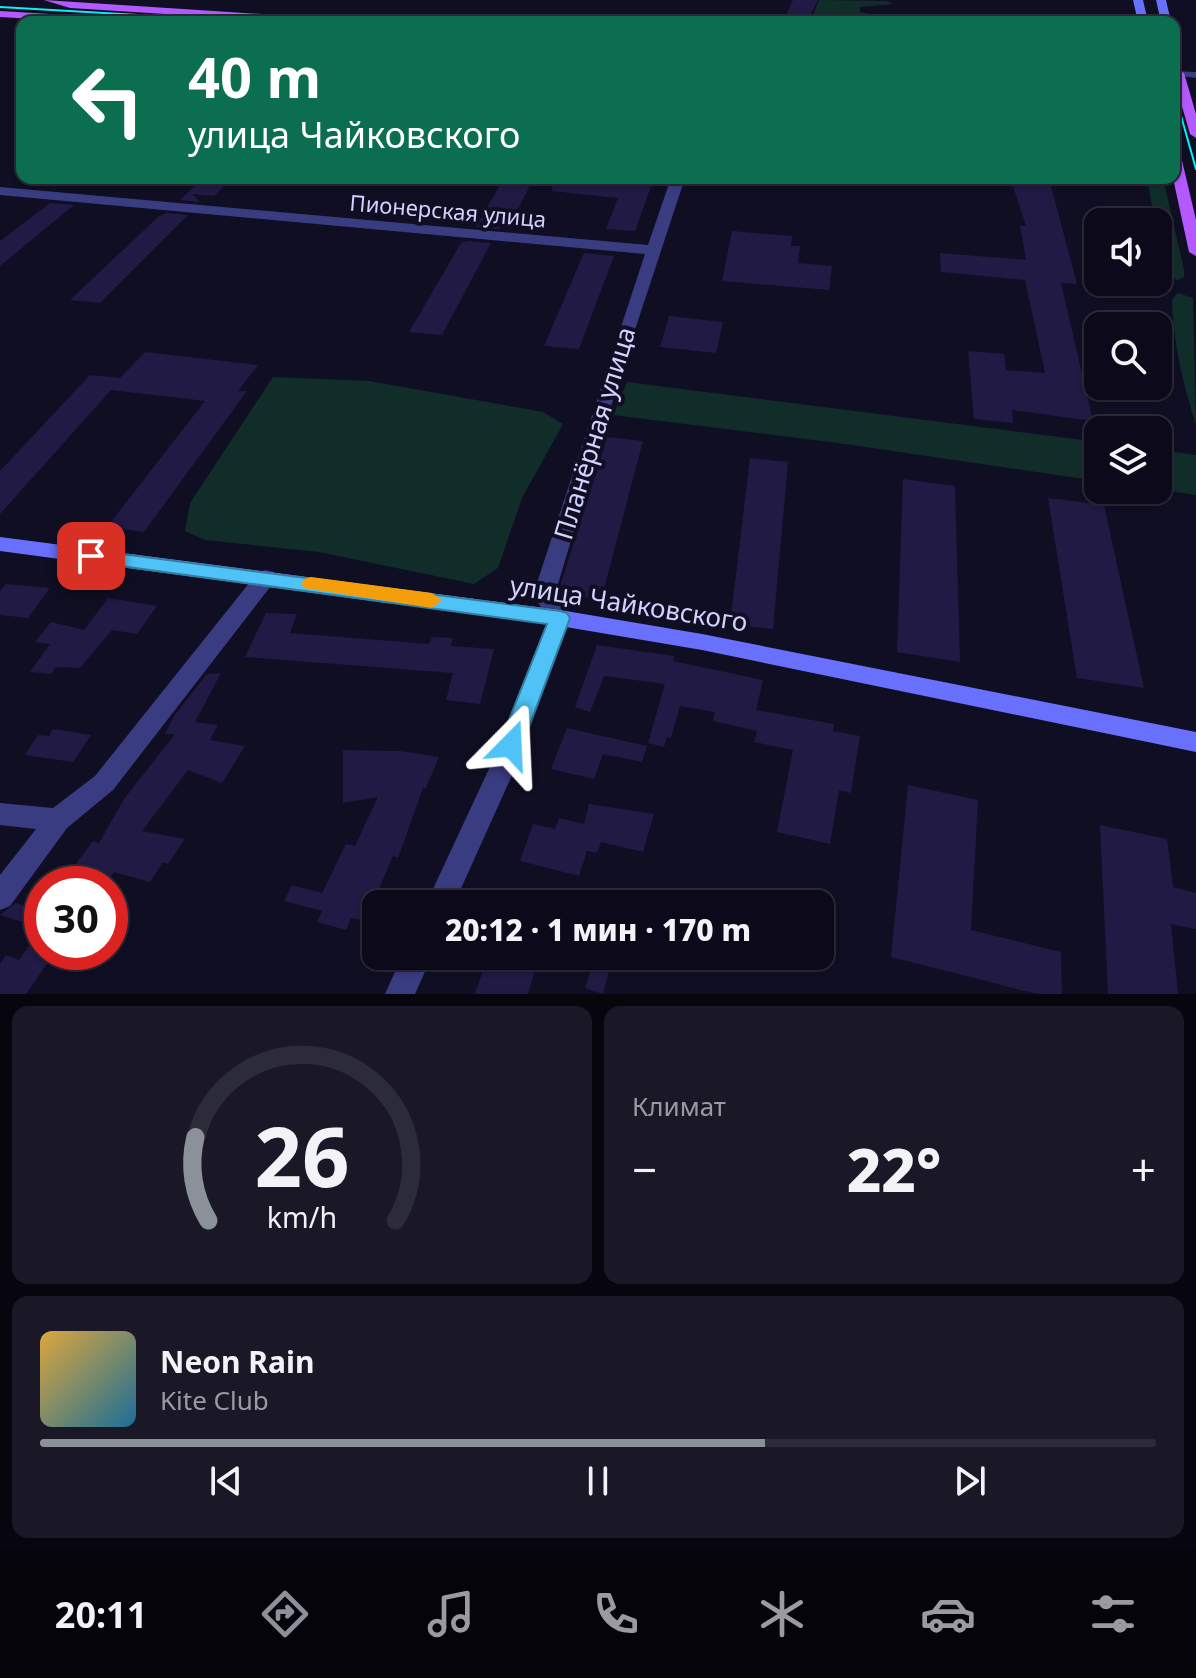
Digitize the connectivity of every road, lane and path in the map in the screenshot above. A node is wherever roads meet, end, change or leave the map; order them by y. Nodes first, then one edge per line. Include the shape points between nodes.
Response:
1 (49, 0) edge
2 (0, 14) edge
3 (36, 16) edge
4 (243, 16) edge
5 (1180, 88) edge
6 (1196, 134) edge
7 (1180, 179) edge
8 (676, 184) edge
9 (0, 191) edge
10 (653, 250) junction
11 (1196, 252) edge
12 (0, 544) edge
13 (266, 577) junction
14 (560, 618) junction
15 (1196, 742) edge
16 (0, 814) edge
17 (58, 820) junction
18 (446, 890) edge
19 (0, 897) edge
20 (411, 970) edge
21 (400, 994) edge

1 - 4 main road
2 - 3 main road
5 - 6 main road
7 - 11 main road
8 - 10 street, Планёрная улица
9 - 10 street, Пионерская улица
10 - 14 street, Планёрная улица via 544,595
12 - 13 main road, улица Чайковского
13 - 14 main road, улица Чайковского
13 - 17 street via 104,783
14 - 15 main road, улица Чайковского
14 - 18 street via 501,771
16 - 17 street
17 - 19 street
20 - 21 street

